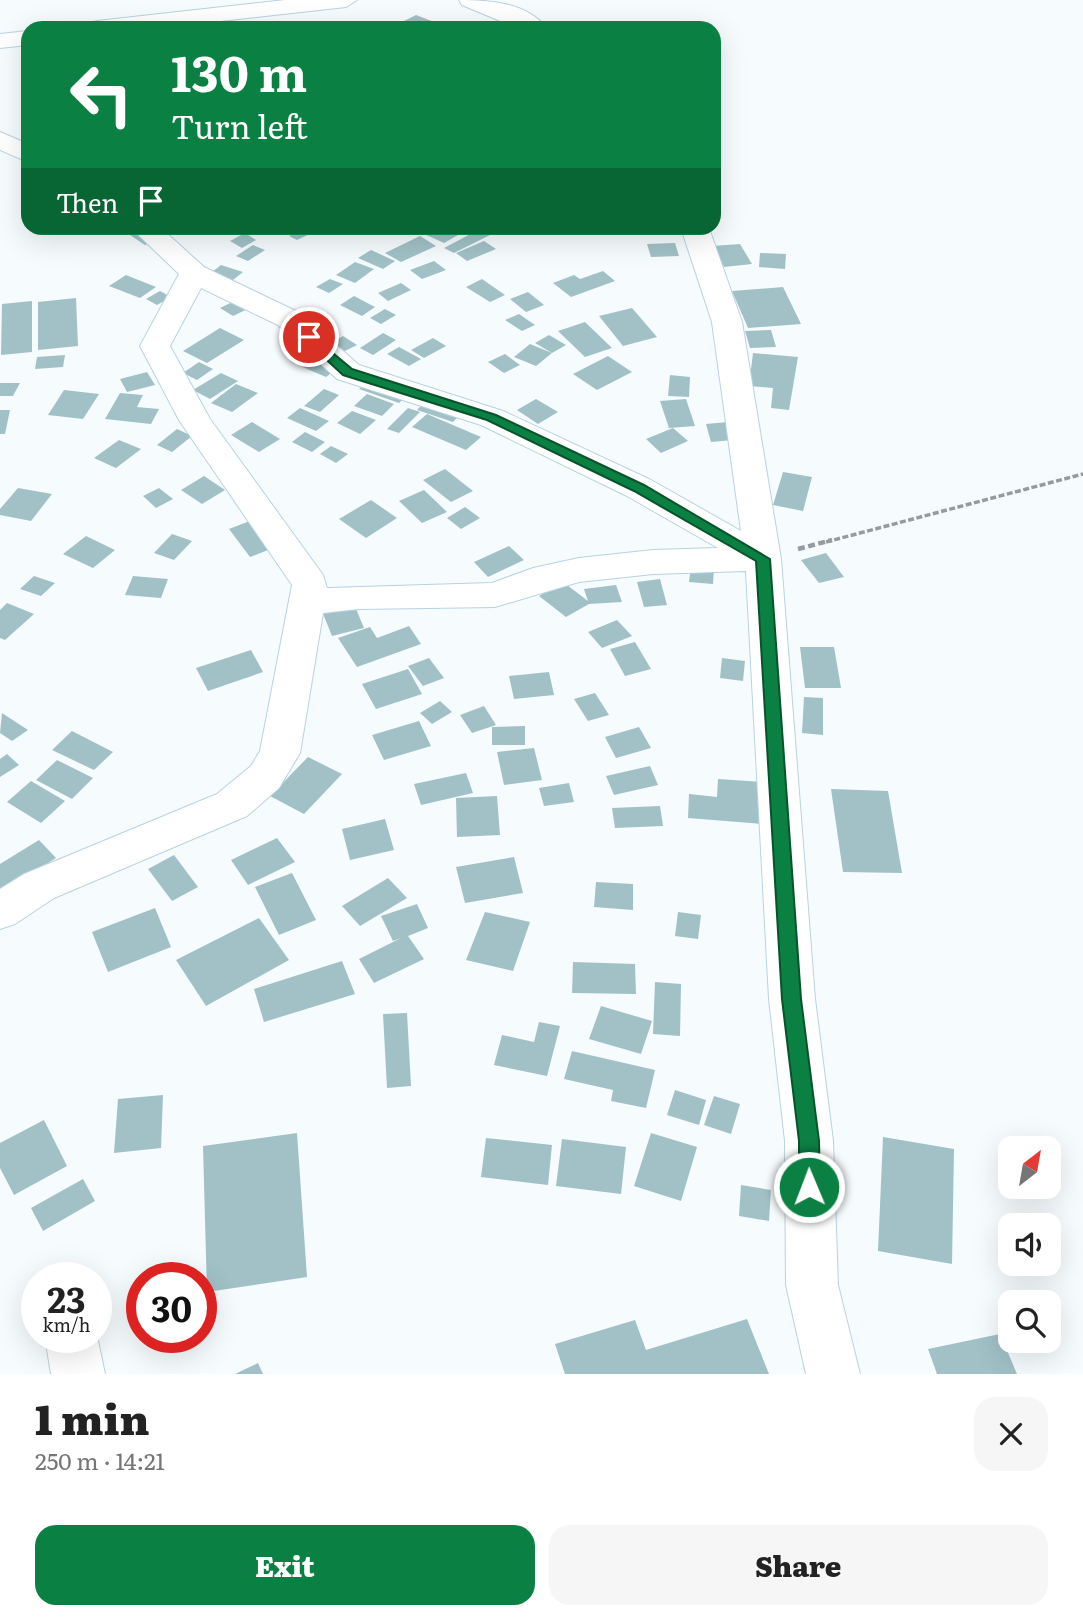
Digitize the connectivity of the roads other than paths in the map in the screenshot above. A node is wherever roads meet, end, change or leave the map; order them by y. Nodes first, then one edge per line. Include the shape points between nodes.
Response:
1 (346, 0) edge
2 (470, 0) edge
3 (159, 21) edge
4 (522, 21) edge
5 (21, 39) edge
6 (0, 41) edge
7 (0, 140) edge
8 (21, 150) edge
9 (153, 235) edge
10 (697, 235) edge
11 (194, 273) junction
12 (763, 559) junction
13 (309, 602) junction
14 (0, 911) edge
15 (75, 1353) edge
16 (78, 1374) edge
17 (834, 1374) edge

1 - 3 street
2 - 4 street
5 - 6 street
7 - 8 street
9 - 11 street
10 - 12 street via 727,322
11 - 12 street via 289,319 348,372 492,418 639,488
11 - 13 street via 155,346 195,420 310,584
12 - 13 street via 653,562 579,570 482,596
12 - 17 street via 792,999 809,1141 812,1284
13 - 14 street via 280,753 265,778 232,806 39,886
15 - 16 street

